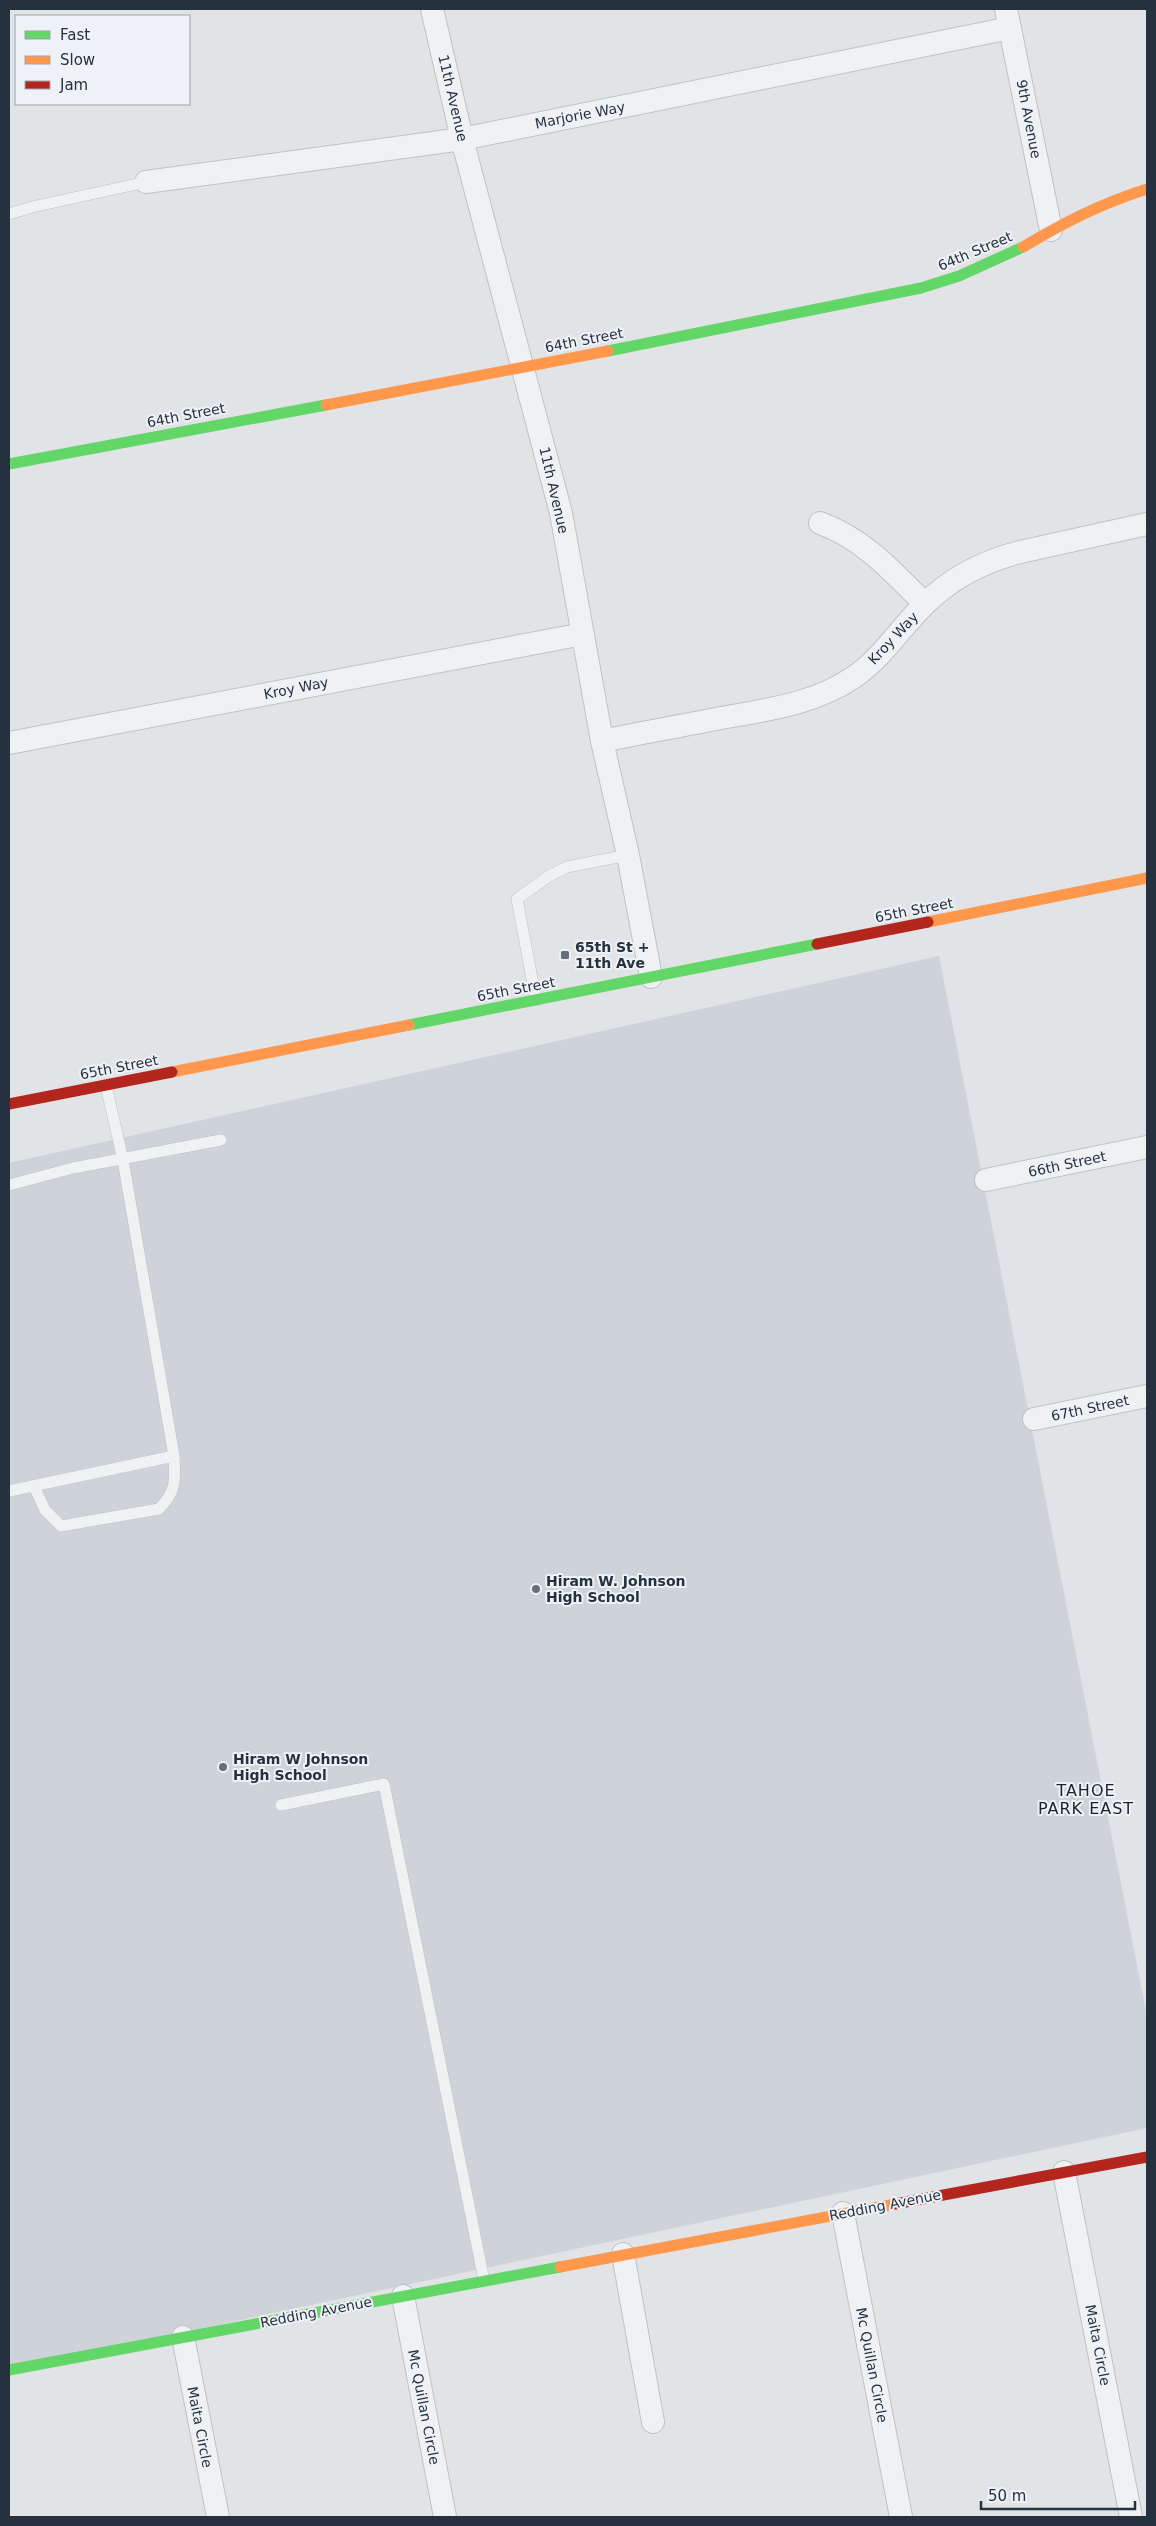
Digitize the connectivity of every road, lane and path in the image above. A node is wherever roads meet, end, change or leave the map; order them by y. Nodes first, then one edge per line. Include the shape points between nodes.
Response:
1 (432, 9) edge
2 (1008, 18) edge
3 (462, 138) junction
4 (146, 182) joint
5 (1147, 189) edge
6 (9, 214) edge
7 (1051, 230) junction
8 (523, 368) junction
9 (9, 464) edge
10 (820, 523) dead end
11 (1147, 524) edge
12 (925, 604) junction
13 (583, 634) junction
14 (602, 741) junction
15 (9, 743) edge
16 (628, 855) junction
17 (1146, 884) edge
18 (652, 977) junction
19 (536, 1000) junction
20 (107, 1090) dead end
21 (9, 1104) edge
22 (221, 1140) dead end
23 (1147, 1147) edge
24 (123, 1160) junction
25 (986, 1180) dead end
26 (9, 1185) edge
27 (1147, 1396) edge
28 (1034, 1419) dead end
29 (174, 1456) junction
30 (34, 1486) junction
31 (9, 1491) edge
32 (281, 1805) dead end
33 (1147, 2156) edge
34 (1064, 2172) junction
35 (843, 2213) junction
36 (623, 2254) junction
37 (484, 2280) junction
38 (403, 2296) junction
39 (183, 2337) junction
40 (9, 2370) edge
41 (653, 2422) dead end
42 (218, 2517) edge
43 (445, 2517) edge
44 (901, 2517) edge
45 (1131, 2517) edge

1 - 3 street, 11th Avenue
2 - 3 street, Marjorie Way
2 - 7 street, 9th Avenue
3 - 4 street, Marjorie Way
3 - 8 street, 11th Avenue
4 - 6 lane
5 - 7 street, 64th Street via 1115,199
7 - 8 street, 64th Street via 1009,255 921,288
8 - 9 street, 64th Street
8 - 13 street, 11th Avenue via 561,513
10 - 12 street via 854,539 875,554
11 - 12 street, Kroy Way via 1000,557 967,572
12 - 14 street, Kroy Way via 880,656 829,691 783,707
13 - 14 street, 11th Avenue
13 - 15 street, Kroy Way
14 - 16 street, 11th Avenue
16 - 18 street, 11th Avenue
16 - 19 lane via 567,867 517,898
17 - 18 street, 65th Street
18 - 19 street, 65th Street
19 - 21 street, 65th Street
20 - 24 lane
22 - 24 lane
23 - 25 street, 66th Street
24 - 26 lane via 73,1168
24 - 29 lane
27 - 28 street, 67th Street
29 - 30 lane
29 - 30 lane via 175,1484 170,1498 158,1508 62,1526 45,1510
30 - 31 lane
32 - 37 lane via 384,1784
33 - 34 street, Redding Avenue
34 - 35 street, Redding Avenue
34 - 45 street, Maita Circle
35 - 36 street, Redding Avenue
35 - 44 street, Mc Quillan Circle
36 - 37 street, Redding Avenue
36 - 41 street
37 - 38 street, Redding Avenue
38 - 39 street, Redding Avenue
38 - 43 street, Mc Quillan Circle
39 - 40 street, Redding Avenue
39 - 42 street, Maita Circle

